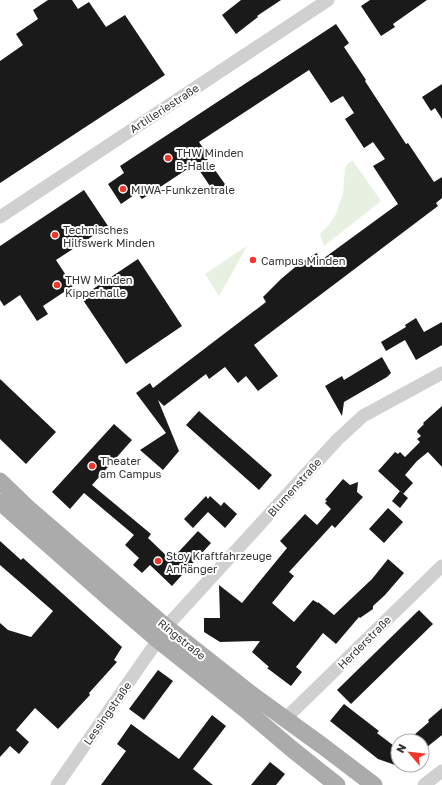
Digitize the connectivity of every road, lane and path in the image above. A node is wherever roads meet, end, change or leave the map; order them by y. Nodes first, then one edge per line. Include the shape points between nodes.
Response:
1 (328, 0) edge
2 (0, 217) edge
3 (442, 373) edge
4 (0, 482) edge
5 (0, 502) edge
6 (442, 566) edge
7 (162, 633) junction
8 (286, 718) junction
9 (442, 771) edge
10 (57, 785) edge
11 (337, 785) edge
12 (374, 785) edge
13 (424, 785) edge

1 - 2 street, Artilleriestraße
3 - 7 street, Blumenstraße via 363,416 337,440
4 - 7 main road, Ringstraße
5 - 7 main road, Ringstraße via 103,594
6 - 8 street, Herderstraße
7 - 8 main road, Ringstraße
7 - 10 street, Lessingstraße
7 - 11 main road, Ringstraße via 246,710
8 - 12 main road, Ringstraße
9 - 13 street

